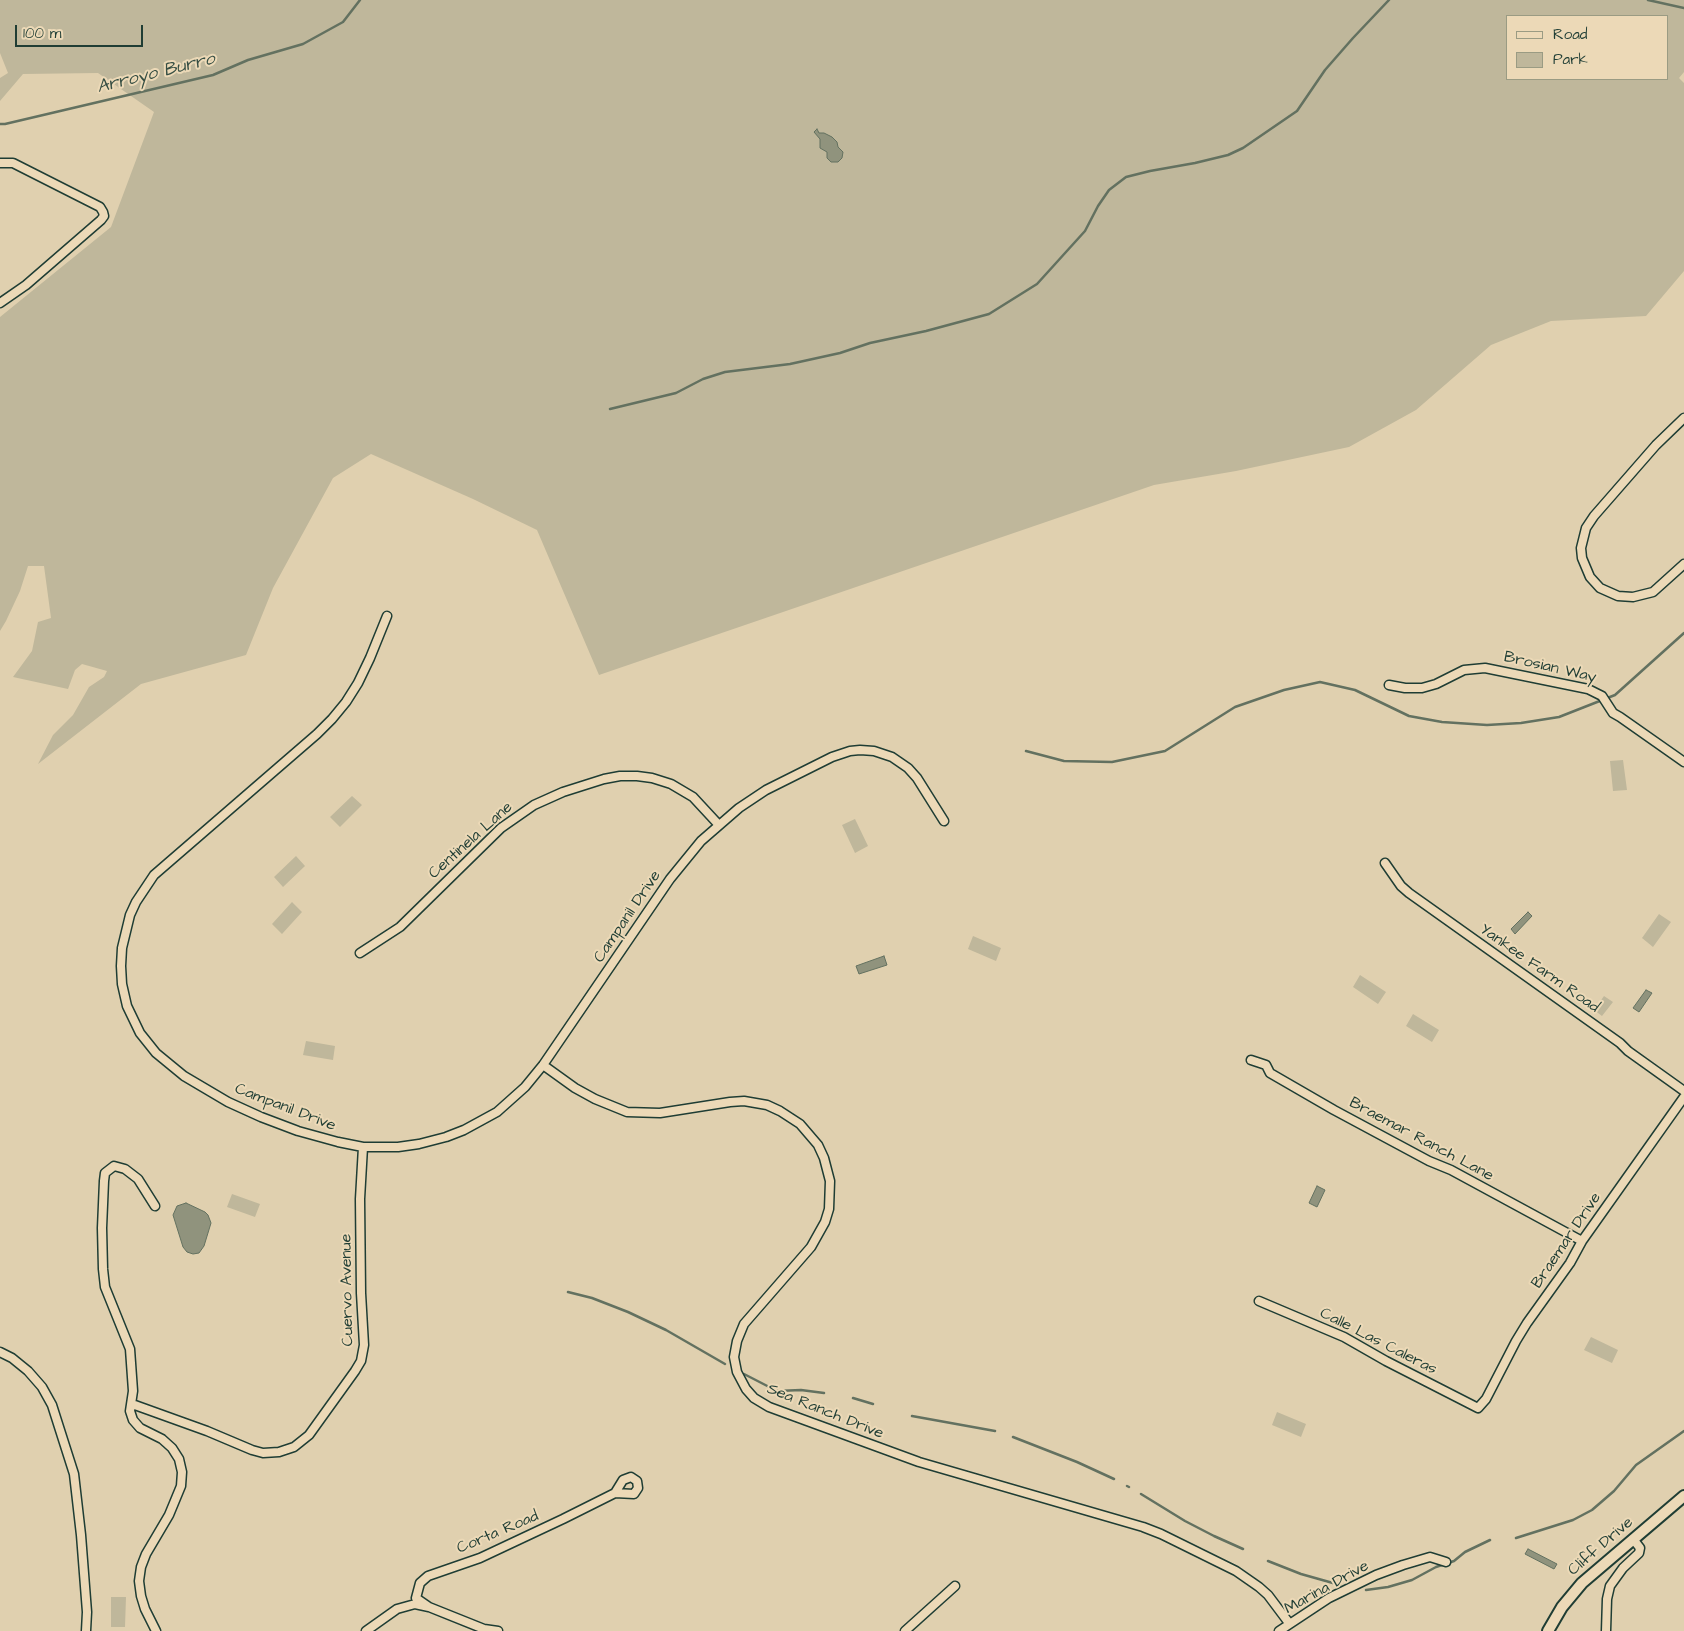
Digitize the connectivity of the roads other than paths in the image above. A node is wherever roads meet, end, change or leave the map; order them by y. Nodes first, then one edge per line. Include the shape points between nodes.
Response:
1 (0, 163) edge
2 (0, 303) edge
3 (1684, 418) edge
4 (1684, 564) edge
5 (387, 616) dead end
6 (1389, 685) dead end
7 (1684, 762) edge
8 (944, 820) dead end
9 (718, 824) junction
10 (1385, 863) dead end
11 (360, 953) dead end
12 (1251, 1060) dead end
13 (543, 1065) junction
14 (1684, 1091) edge
15 (1684, 1097) edge
16 (363, 1147) junction
17 (155, 1206) dead end
18 (1582, 1241) junction
19 (1259, 1300) dead end
20 (0, 1352) edge
21 (132, 1404) junction
22 (1482, 1405) joint
23 (615, 1493) dead end
24 (1684, 1496) edge
25 (1633, 1539) junction
26 (1446, 1562) dead end
27 (955, 1586) dead end
28 (429, 1607) junction
29 (1289, 1623) junction
30 (86, 1631) edge
31 (156, 1631) edge
32 (366, 1631) edge
33 (498, 1631) edge
34 (905, 1631) edge
35 (1279, 1631) edge
36 (1548, 1631) edge
37 (1606, 1631) edge

1 - 2 street via 12,163 100,207 104,212 101,220 26,285
3 - 4 street via 1594,516 1586,528 1581,548 1590,577 1600,588 1618,596 1633,597 1653,592
5 - 16 street, Campanil Drive via 358,683 332,719 154,875 130,915 120,966 132,1018 147,1044 165,1062 203,1088 261,1117 318,1137
6 - 7 street, Brosian Way via 1422,688 1464,670 1485,668 1588,689 1602,696 1613,713
8 - 9 street, Campanil Drive via 908,768 883,753 860,750 841,753 766,790
9 - 11 street, Centinela Lane via 693,797 672,784 652,778 620,776 563,792 534,805 501,828 400,927
9 - 13 street, Campanil Drive via 670,879
10 - 14 street, Yankee Farm Road via 1409,893
12 - 18 street, Braemar Ranch Lane via 1266,1065 1270,1073 1334,1110
13 - 16 street, Campanil Drive via 512,1100 464,1130 419,1144
13 - 29 street, Sea Ranch Drive via 575,1088 627,1112 660,1113 730,1102 767,1105 800,1124 818,1145 830,1181 825,1222 811,1247 744,1324 734,1351 741,1381 759,1401 919,1462 1161,1534 1236,1571 1268,1595
15 - 18 street, Braemar Drive
16 - 21 street, Cuervo Avenue via 360,1199 364,1345 355,1371 309,1435 294,1447 279,1452 263,1452
17 - 21 street via 138,1179 126,1169 114,1166 106,1174 102,1228 105,1287 130,1349
18 - 22 street, Braemar Drive via 1516,1341
19 - 22 street, Calle Las Caleras via 1344,1337 1478,1408
20 - 30 street via 12,1358 42,1386 60,1426 74,1474 82,1535
21 - 31 street via 133,1420 172,1448 182,1472 181,1486 169,1515 141,1567 141,1596
23 - 28 street, Corta Road via 480,1558 428,1576 420,1583 416,1598
24 - 25 street, Cliff Drive
25 - 36 street, Cliff Drive via 1582,1583
25 - 37 street via 1640,1548 1639,1553 1610,1586
26 - 29 street, Marina Drive via 1430,1557 1376,1575 1329,1598
27 - 34 street
28 - 32 street via 414,1604 397,1608
28 - 33 street via 484,1629
29 - 35 street, Marina Drive

